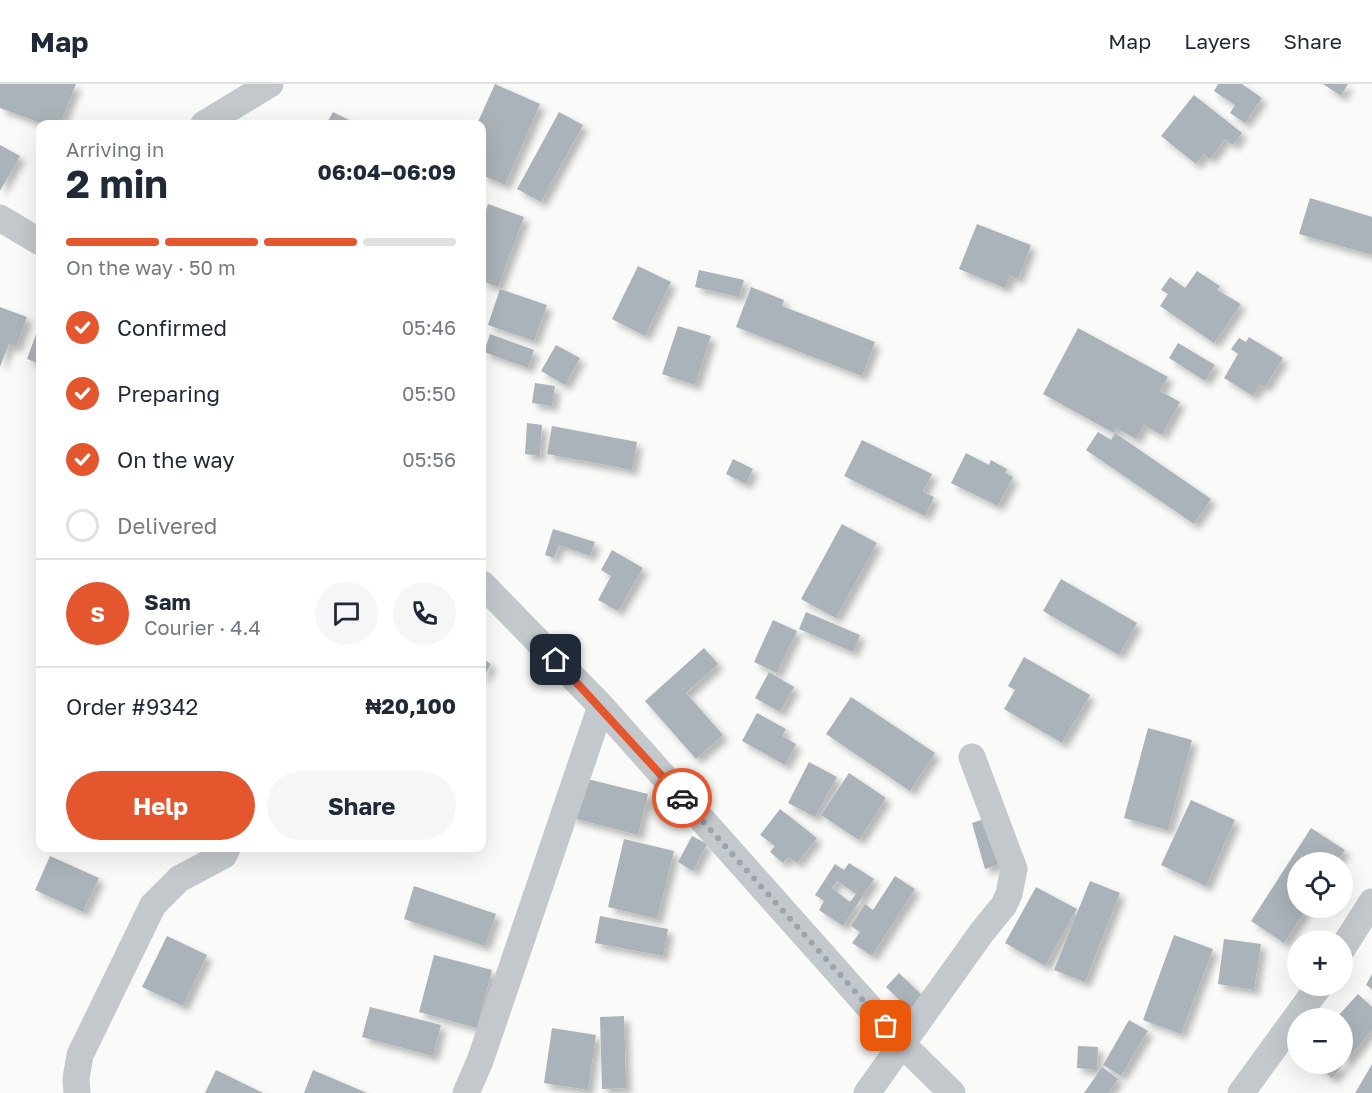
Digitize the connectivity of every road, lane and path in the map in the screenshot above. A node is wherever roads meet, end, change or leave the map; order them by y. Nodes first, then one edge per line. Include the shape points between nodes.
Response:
1 (270, 84) edge
2 (211, 120) edge
3 (486, 588) edge
4 (601, 706) junction
5 (972, 757) dead end
6 (225, 852) edge
7 (1372, 902) edge
8 (1353, 932) edge
9 (1312, 996) edge
10 (902, 1043) junction
11 (77, 1093) edge
12 (466, 1093) edge
13 (867, 1093) edge
14 (952, 1093) edge
15 (1241, 1093) edge

1 - 2 street
3 - 4 street
4 - 10 street
4 - 12 street
5 - 10 street via 1014,869 1012,882 1004,905
6 - 11 street via 178,879 153,905 80,1055 75,1079
7 - 8 street
9 - 15 street
10 - 13 street
10 - 14 street

